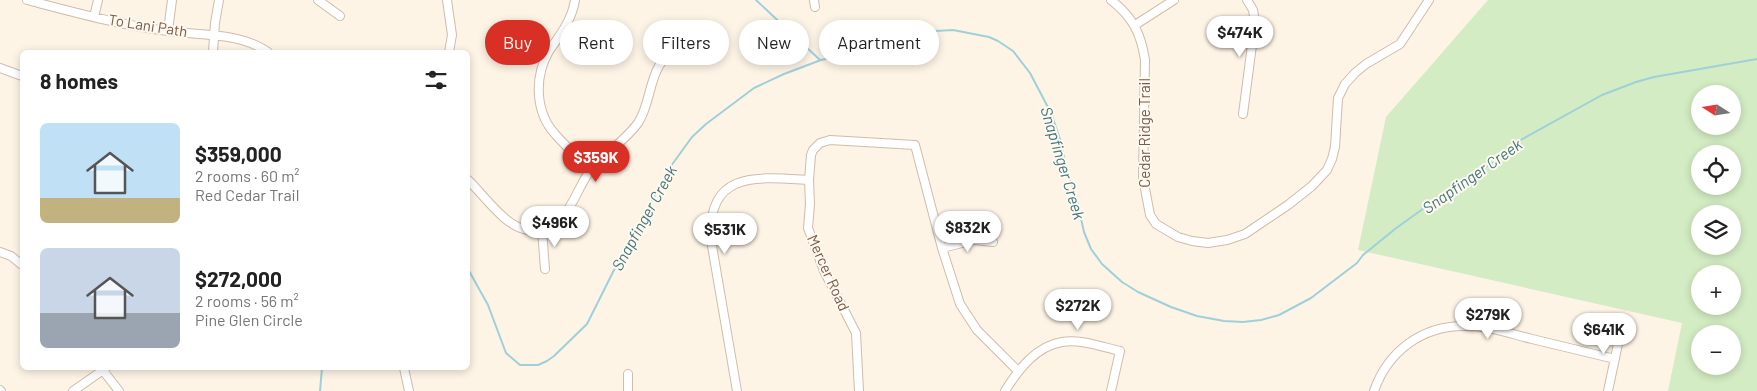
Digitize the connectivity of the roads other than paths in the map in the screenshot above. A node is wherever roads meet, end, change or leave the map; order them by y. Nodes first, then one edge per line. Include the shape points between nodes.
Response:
1 (26, 0) edge
2 (98, 0) edge
3 (172, 0) edge
4 (219, 0) edge
5 (318, 0) edge
6 (446, 0) edge
7 (575, 0) edge
8 (1112, 0) edge
9 (1174, 0) edge
10 (1247, 0) edge
11 (1429, 0) edge
12 (340, 16) dead end
13 (94, 18) junction
14 (1135, 25) junction
15 (168, 31) junction
16 (215, 36) junction
17 (214, 50) edge
18 (265, 50) edge
19 (449, 50) edge
20 (660, 65) edge
21 (0, 68) edge
22 (20, 75) edge
23 (1243, 114) dead end
24 (591, 169) junction
25 (808, 180) junction
26 (470, 182) edge
27 (542, 230) junction
28 (993, 242) dead end
29 (942, 248) junction
30 (0, 252) edge
31 (20, 264) edge
32 (545, 268) dead end
33 (1622, 325) dead end
34 (1615, 359) junction
35 (101, 370) edge
36 (105, 370) edge
37 (404, 370) edge
38 (1018, 371) junction
39 (628, 374) dead end
40 (73, 391) edge
41 (119, 391) edge
42 (409, 391) edge
43 (628, 391) edge
44 (737, 391) edge
45 (859, 391) edge
46 (1005, 391) edge
47 (1111, 391) edge
48 (1374, 391) edge
49 (1608, 391) edge

1 - 13 street, To Lani Path
2 - 13 street
3 - 15 street
4 - 16 street
5 - 12 street
6 - 19 street via 452,35
7 - 24 street via 564,30 545,60 539,100 554,134
8 - 14 street, Cedar Ridge Trail
9 - 14 street
10 - 23 street via 1255,22
11 - 14 street, Cedar Ridge Trail via 1400,44 1366,64 1345,84 1338,98 1335,147 1327,170 1312,186 1245,234 1208,243 1178,237 1156,224 1150,214 1143,178 1145,60
13 - 15 street, To Lani Path
15 - 16 street, To Lani Path
16 - 17 street
16 - 18 street, To Lani Path via 234,38
20 - 24 street via 639,121
21 - 22 street
24 - 27 street via 567,214
25 - 29 street, Mercer Road via 811,155 820,143 830,140 915,145
25 - 44 street via 756,178 738,182 718,198 713,210 711,240
25 - 45 street, Mercer Road via 808,228 824,271 856,332
26 - 27 street via 508,221 524,230
27 - 32 street
28 - 29 street via 974,240
29 - 38 street via 954,288 967,316
30 - 31 street
33 - 34 street
34 - 48 street via 1494,330 1466,326 1436,329 1421,335 1396,354
34 - 49 street
35 - 40 street
36 - 41 street
37 - 42 street
38 - 46 street
38 - 47 street via 1052,345 1079,342 1120,351
39 - 43 street

